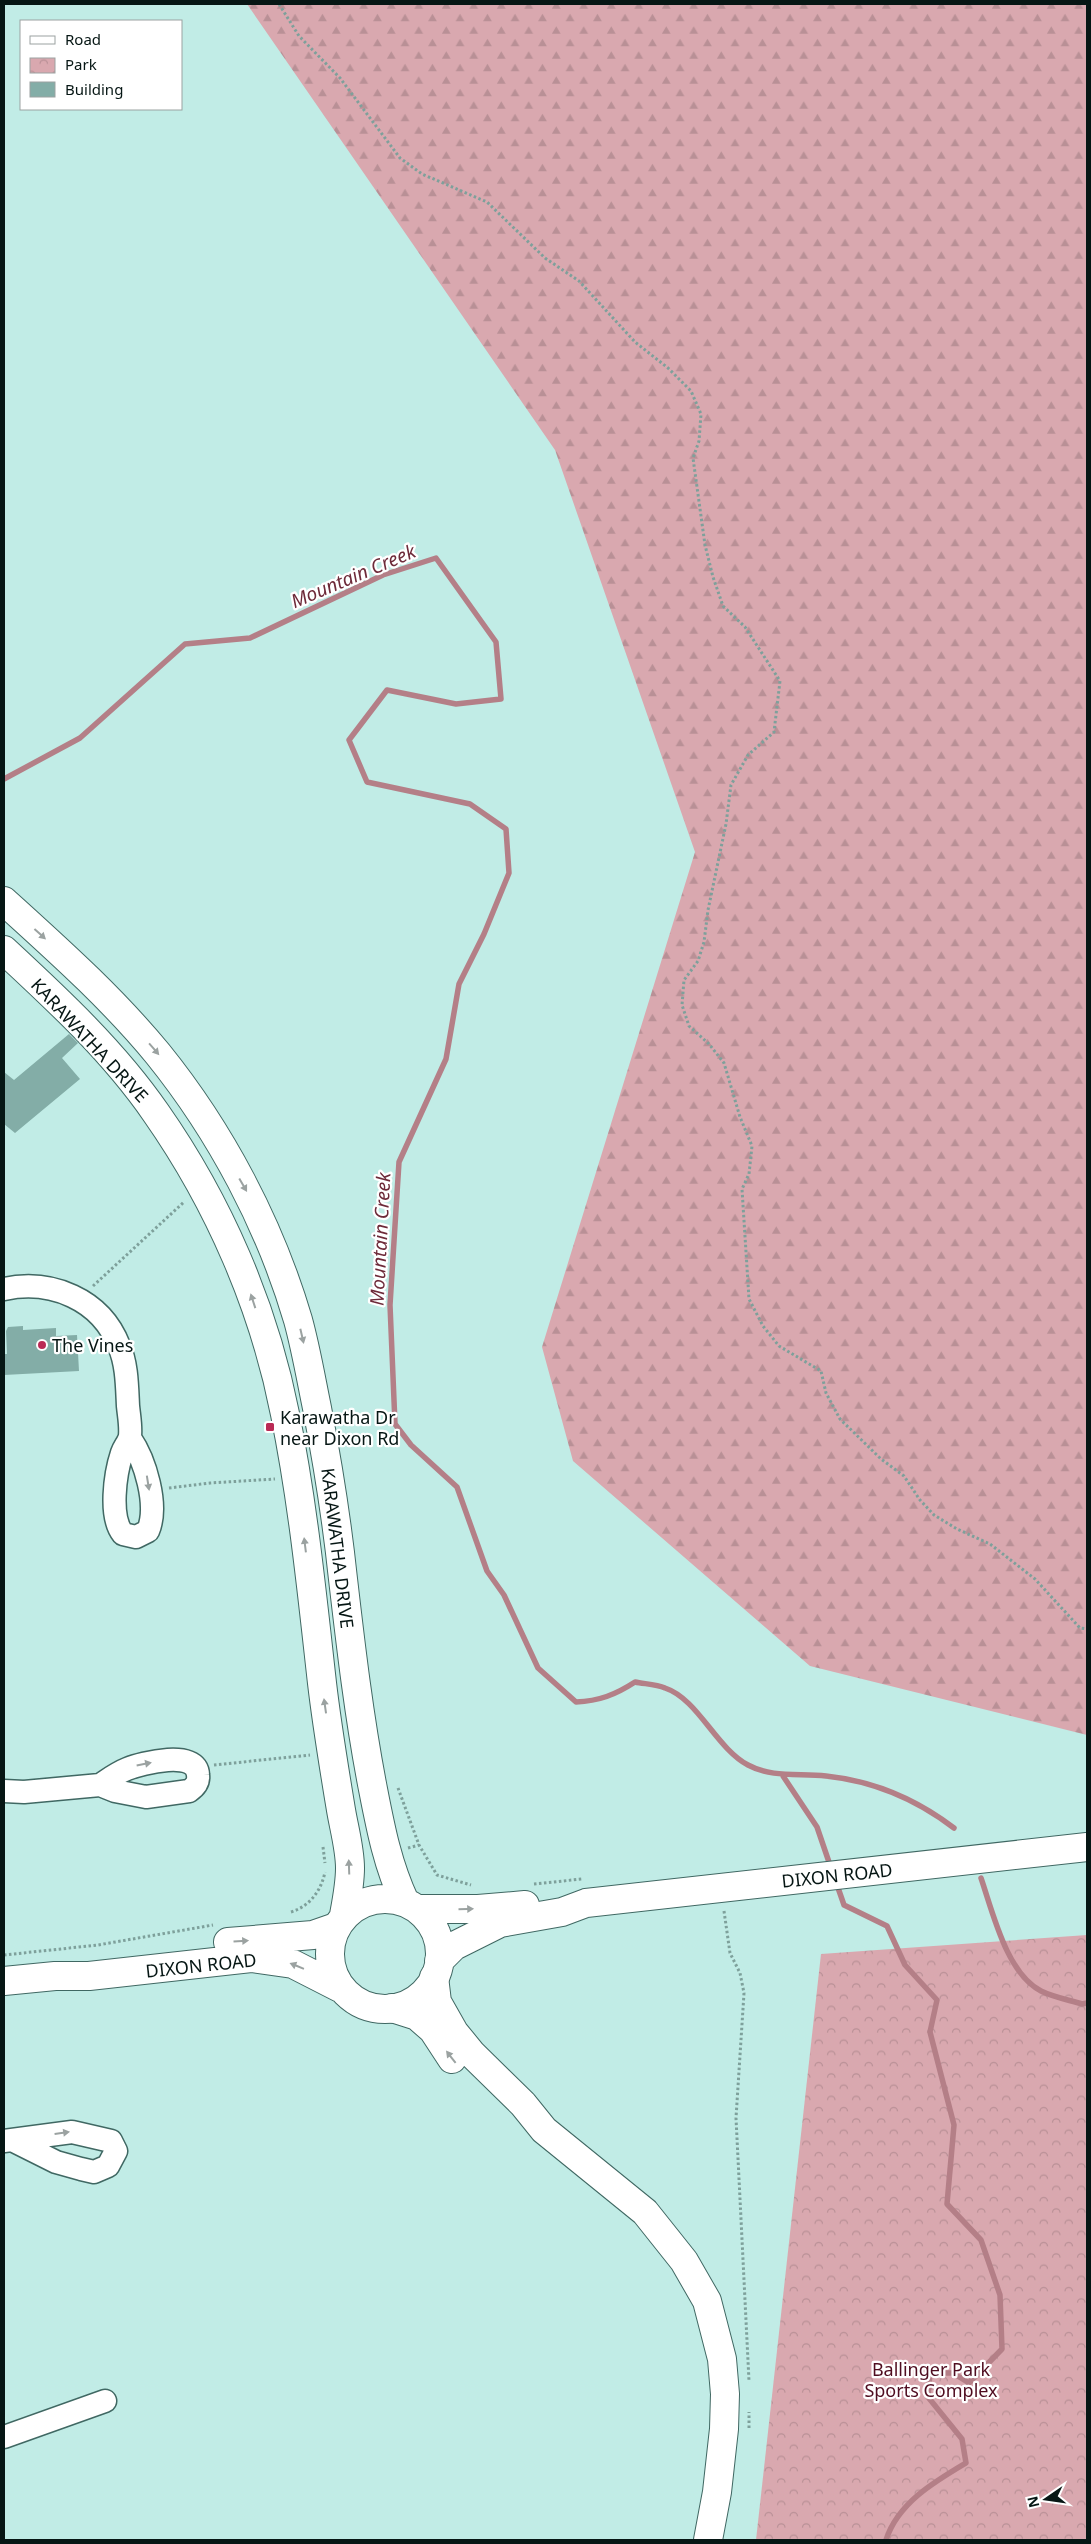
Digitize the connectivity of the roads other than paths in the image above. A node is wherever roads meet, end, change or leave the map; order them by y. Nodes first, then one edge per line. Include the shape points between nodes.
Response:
1 (4, 901) edge
2 (4, 950) edge
3 (4, 1289) edge
4 (130, 1438) dead end
5 (100, 1785) junction
6 (4, 1791) edge
7 (1087, 1847) edge
8 (585, 1891) junction
9 (411, 1906) junction
10 (340, 1921) junction
11 (437, 1969) junction
12 (55, 1976) junction
13 (4, 1982) edge
14 (340, 1988) junction
15 (392, 2008) junction
16 (544, 2130) junction
17 (105, 2401) dead end
18 (4, 2437) edge
19 (708, 2540) edge

1 -> 9 main road, KARAWATHA DRIVE via 99,988 158,1053 220,1144 269,1238 298,1321 308,1361 336,1516 365,1745 386,1854
10 -> 2 main road, KARAWATHA DRIVE via 350,1864 325,1706 300,1498 285,1413 247,1284 221,1221 155,1111 95,1040
3 - 4 street via 40,1286 58,1289 83,1302 110,1328 119,1346 128,1390
5 -> 5 street via 141,1764 176,1760 189,1761 196,1766 198,1774 194,1788 182,1793 146,1797
5 - 6 street
7 - 8 main road, DIXON ROAD via 792,1880
9 -> 8 main road, DIXON ROAD via 478,1909 565,1900
8 - 11 main road, DIXON ROAD via 562,1912 500,1923 454,1946
9 - 10 main road via 378,1898 360,1904
9 - 11 main road via 430,1921 436,1934 440,1950
12 -> 10 main road, DIXON ROAD via 110,1961 204,1944 313,1935
10 - 14 main road via 330,1940 329,1954 332,1972
11 - 15 main road via 419,1997 404,2006
11 - 16 main road via 438,2002 454,2032
12 - 13 main road, DIXON ROAD
14 -> 12 main road, DIXON ROAD via 293,1964 261,1958 89,1976
14 - 15 main road via 353,2000 369,2007
16 -> 15 main road via 518,2118 480,2088 452,2059 433,2030 417,2016
16 - 19 main road via 645,2212 684,2261 707,2301 722,2358 725,2394 717,2492
17 - 18 street

